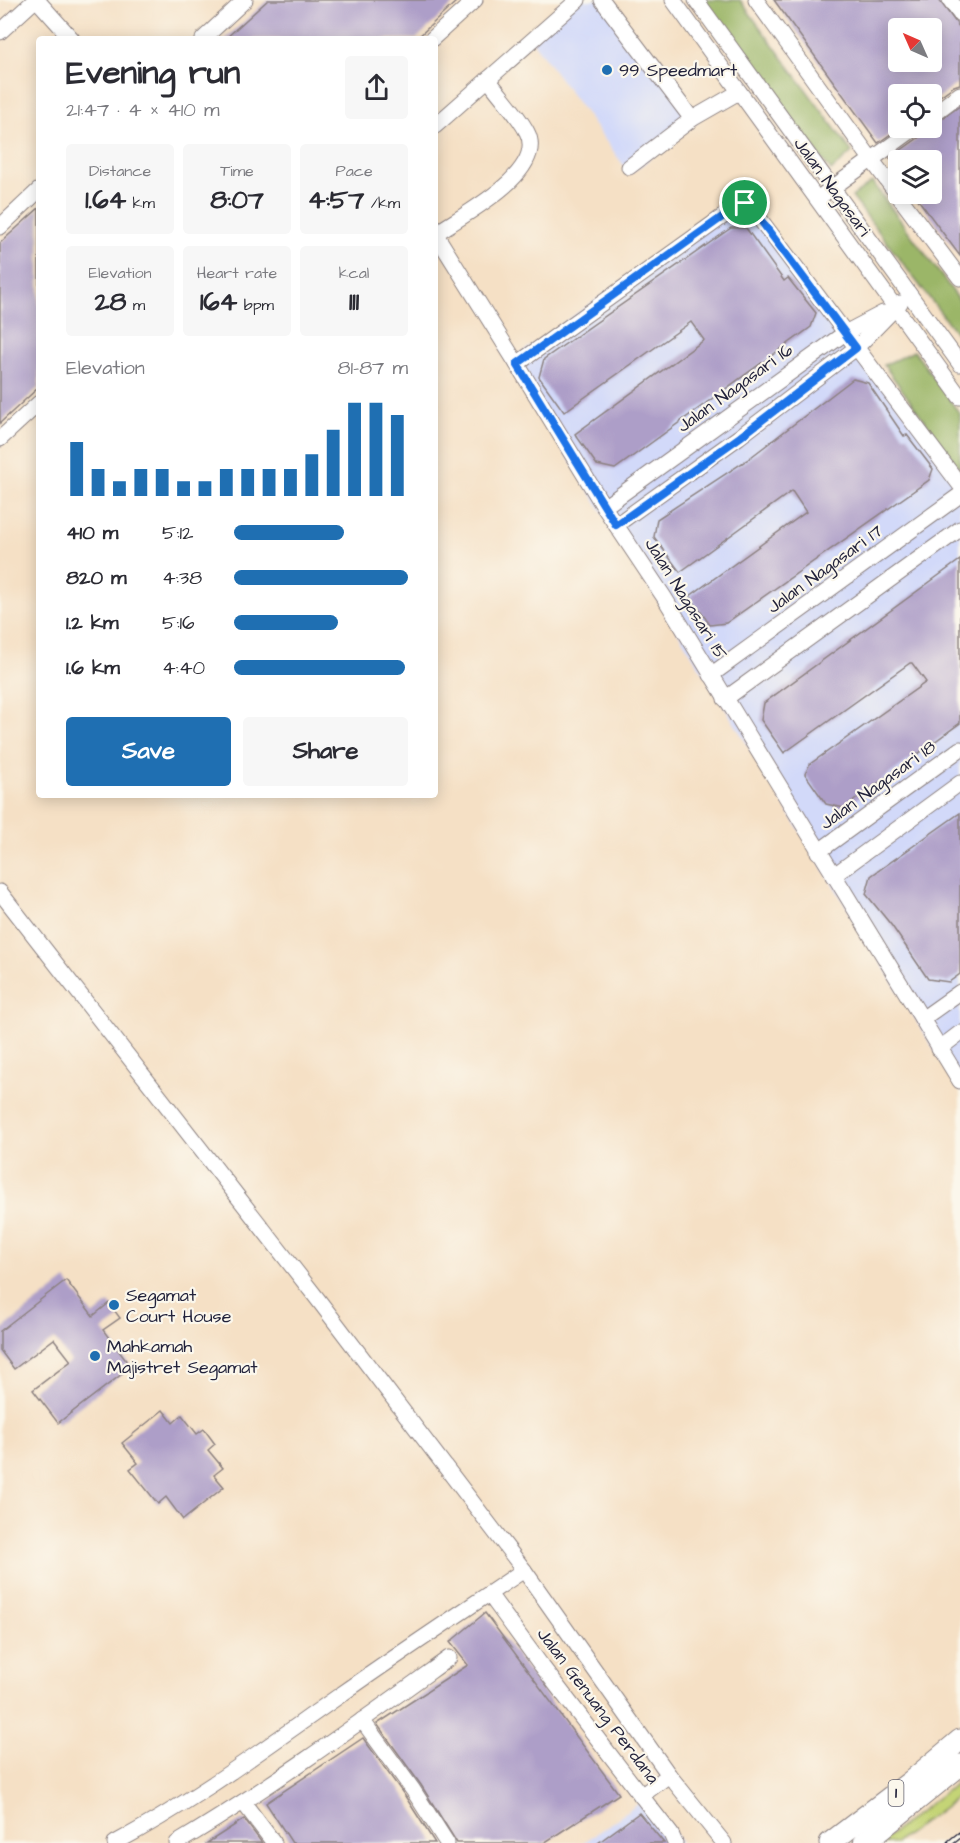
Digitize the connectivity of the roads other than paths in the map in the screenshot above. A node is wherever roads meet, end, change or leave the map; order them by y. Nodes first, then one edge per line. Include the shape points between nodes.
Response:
1 (36, 0) edge
2 (245, 0) edge
3 (475, 0) edge
4 (578, 0) edge
5 (602, 0) edge
6 (673, 0) edge
7 (696, 0) edge
8 (756, 0) edge
9 (950, 0) edge
10 (960, 14) edge
11 (0, 32) edge
12 (69, 36) edge
13 (206, 36) edge
14 (435, 36) edge
15 (488, 79) junction
16 (739, 92) junction
17 (960, 94) edge
18 (942, 108) edge
19 (692, 119) junction
20 (438, 123) edge
21 (901, 138) edge
22 (871, 159) junction
23 (629, 167) dead end
24 (832, 188) junction
25 (36, 193) edge
26 (816, 199) junction
27 (0, 226) edge
28 (438, 231) edge
29 (438, 238) edge
30 (960, 278) edge
31 (909, 295) junction
32 (894, 307) junction
33 (845, 333) junction
34 (856, 348) junction
35 (517, 364) junction
36 (960, 364) edge
37 (960, 397) edge
38 (36, 406) edge
39 (0, 439) edge
40 (960, 485) edge
41 (960, 495) edge
42 (604, 507) junction
43 (616, 525) junction
44 (960, 529) edge
45 (711, 675) junction
46 (725, 699) junction
47 (960, 749) edge
48 (960, 783) edge
49 (818, 852) junction
50 (833, 876) junction
51 (0, 892) edge
52 (960, 992) edge
53 (921, 1019) junction
54 (960, 1033) edge
55 (939, 1048) junction
56 (960, 1081) edge
57 (524, 1570) junction
58 (489, 1594) junction
59 (448, 1658) dead end
60 (362, 1720) junction
61 (960, 1740) edge
62 (960, 1765) edge
63 (669, 1775) junction
64 (641, 1796) junction
65 (243, 1802) junction
66 (117, 1842) edge
67 (177, 1843) edge
68 (273, 1843) edge
69 (447, 1843) edge
70 (675, 1843) edge
71 (724, 1843) edge
72 (830, 1843) edge
73 (864, 1843) edge

1 - 11 street
1 - 12 street
2 - 13 street
3 - 14 street
4 - 15 street
5 - 19 street
6 - 16 street, Jalan Nagasari
7 - 24 street, Jalan Nagasari
8 - 22 street
9 - 10 street
15 - 20 street
15 - 28 street via 527,133 531,148 528,160 519,174 499,190
16 - 19 street
16 - 26 street, Jalan Nagasari
17 - 18 street
19 - 23 street
21 - 22 street
22 - 24 street
22 - 30 street
24 - 26 street
24 - 31 street, Jalan Nagasari
25 - 27 street
26 - 32 street, Jalan Nagasari
29 - 35 street, Jalan Nagasari 15
31 - 32 street
31 - 36 street, Jalan Nagasari
32 - 33 street, Jalan Nagasari 16
32 - 34 street
32 - 37 street, Jalan Nagasari
33 - 34 street
33 - 35 street via 745,203
33 - 42 street, Jalan Nagasari 16
34 - 40 street
34 - 43 street
35 - 42 street, Jalan Nagasari 15
38 - 39 street
41 - 45 street, Jalan Nagasari 17
42 - 43 street, Jalan Nagasari 15
43 - 45 street, Jalan Nagasari 15
44 - 46 street
45 - 46 street, Jalan Nagasari 15
46 - 49 street, Jalan Nagasari 15
47 - 49 street, Jalan Nagasari 18
48 - 50 street
49 - 50 street, Jalan Nagasari 15
50 - 53 street, Jalan Nagasari 15
51 - 57 street
52 - 53 street
53 - 55 street, Jalan Nagasari 15
54 - 55 street
55 - 56 street, Jalan Nagasari 15
57 - 58 street
57 - 63 street
58 - 64 street, Jalan Genuang Perdana
58 - 66 street via 231,1772
59 - 60 street
60 - 65 street
60 - 69 street
61 - 72 highway, 1
62 - 73 highway, 1
63 - 64 street
63 - 71 street
64 - 70 street, Jalan Genuang Perdana
65 - 67 street
65 - 68 street

